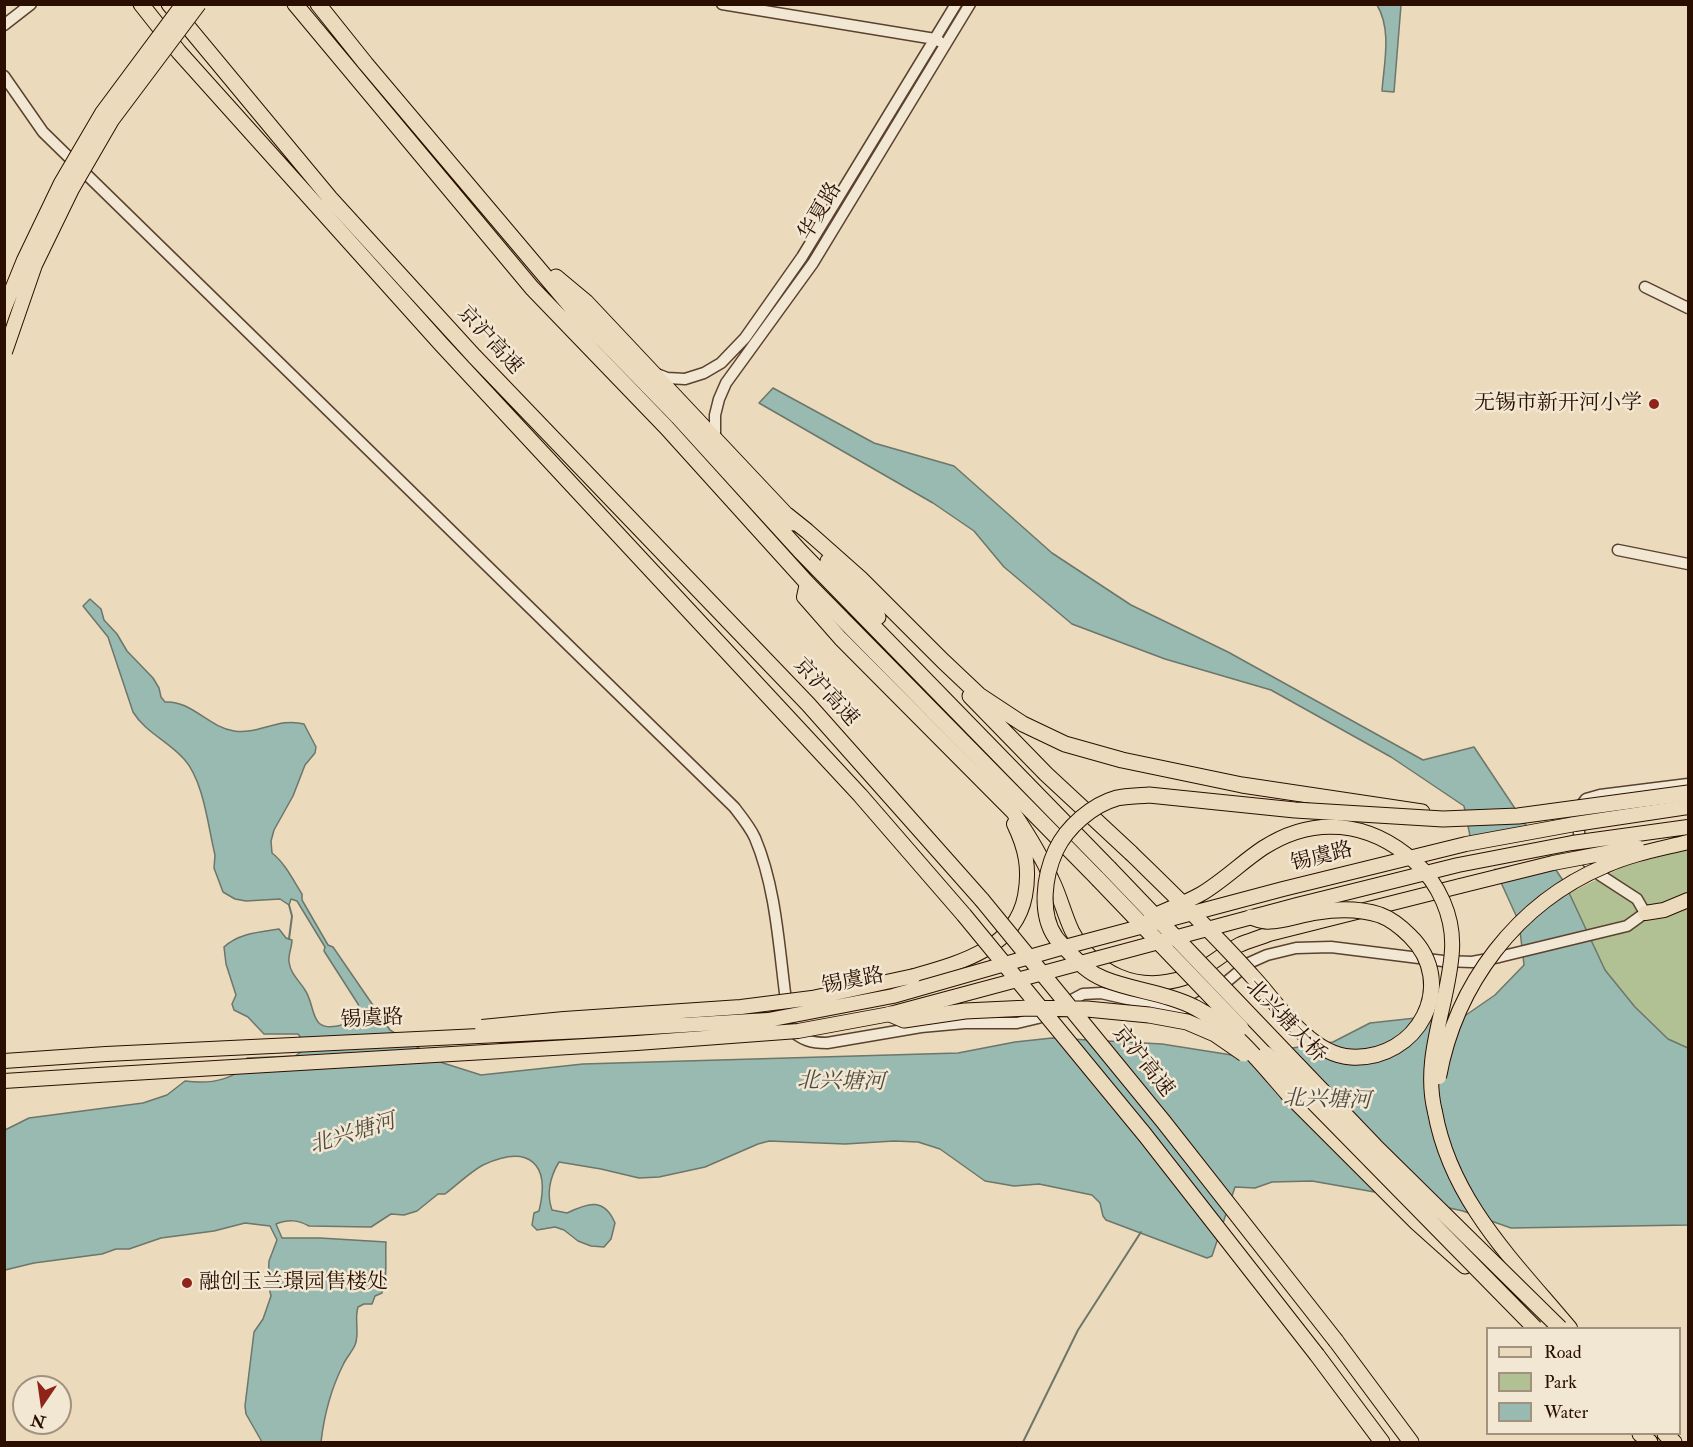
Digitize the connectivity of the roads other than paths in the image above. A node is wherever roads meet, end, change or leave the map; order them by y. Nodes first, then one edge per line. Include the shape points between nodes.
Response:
1 (32, 4) edge
2 (141, 4) edge
3 (169, 4) edge
4 (183, 4) edge
5 (199, 4) edge
6 (295, 4) edge
7 (318, 4) edge
8 (722, 4) edge
9 (956, 4) edge
10 (970, 4) edge
11 (4, 25) edge
12 (940, 41) junction
13 (4, 76) edge
14 (525, 252) junction
15 (1645, 287) dead end
16 (1689, 308) edge
17 (4, 309) edge
18 (5, 353) edge
19 (650, 371) junction
20 (715, 439) junction
21 (787, 515) junction
22 (1618, 550) dead end
23 (1689, 564) edge
24 (807, 583) junction
25 (906, 625) junction
26 (881, 634) junction
27 (1689, 783) edge
28 (1689, 793) edge
29 (1005, 806) junction
30 (1689, 807) edge
31 (1462, 818) junction
32 (1689, 827) edge
33 (1689, 841) edge
34 (1689, 900) edge
35 (1645, 913) junction
36 (1251, 917) junction
37 (1123, 932) junction
38 (890, 1014) junction
39 (372, 1041) junction
40 (4, 1061) edge
41 (4, 1081) edge
42 (1288, 1094) junction
43 (1435, 1112) junction
44 (1528, 1327) edge
45 (1533, 1327) edge
46 (1558, 1327) edge
47 (1568, 1327) edge
48 (1382, 1443) edge
49 (1411, 1443) edge

1 - 11 street
2 - 48 highway, 京沪高速, bridge via 179,52 441,344 860,795 964,915 1145,1135
3 - 49 highway, 京沪高速, bridge via 330,198 808,704 982,900 1163,1121
4 - 17 main road, bridge via 102,113 61,183
5 - 18 main road, bridge via 112,120 72,189 35,265
6 - 24 highway, 北兴塘大桥 via 532,288
7 - 14 highway
8 - 12 street
9 - 12 street, 华夏路
10 - 12 street, 华夏路
12 - 19 street, 华夏路 via 802,257 745,338 721,363 704,373 685,379 667,378
12 - 20 street, 华夏路 via 813,263 726,383 715,415
13 - 35 street via 43,132 734,807 754,836 764,865 790,1028 798,1037 827,1043 921,1027 1017,1023 1038,1018 1083,994 1101,993 1176,1010 1206,999 1250,963 1296,948 1331,947 1462,962 1500,957 1627,926
14 - 19 highway via 586,302
14 - 26 highway, 北兴塘大桥 via 572,308
15 - 16 street
19 - 20 highway
20 - 21 highway
21 - 25 highway via 860,578
21 - 26 highway via 880,619
22 - 23 street
24 - 29 main road via 804,597 840,638
24 - 45 highway, 北兴塘大桥, bridge
25 - 31 highway via 979,694 1023,724 1065,744 1242,785
25 - 36 highway, bridge via 938,664 1046,774 1174,894 1301,1032 1332,1052 1350,1057 1371,1056 1407,1040 1422,1022 1430,1003 1428,963 1419,945 1402,928 1381,916 1350,910 1319,911 1267,922
26 - 46 highway, 北兴塘大桥, bridge via 1375,1146
27 - 35 street via 1600,795 1586,799 1580,807 1579,833 1587,861 1637,899
28 - 31 highway, bridge via 1518,816
29 - 33 main road, bridge via 1034,842 1085,952 1119,977 1141,982 1185,977 1240,945 1269,934 1592,855
29 - 39 main road, bridge via 1021,840 1028,868 1019,916 1010,930 962,962 812,998 564,1019
30 - 37 main road, 锡虞路, bridge via 1466,844
31 - 42 highway, bridge via 1376,816 1149,795 1117,798 1093,809 1074,824 1057,849 1048,871 1047,919 1055,937 1082,966 1104,979 1172,998 1224,1024
32 - 36 main road, 锡虞路, bridge via 1572,843 1458,865
33 - 43 main road, bridge via 1633,855 1576,879 1534,908 1507,936 1487,960 1459,1011 1442,1059
34 - 35 main road
36 - 38 main road, 锡虞路, bridge
37 - 39 main road, 锡虞路, bridge via 893,996 768,1020
37 - 43 main road, bridge via 1202,894 1284,836 1310,828 1334,827 1383,838 1421,866 1445,904 1451,927 1449,975 1432,1057 1431,1096
38 - 41 main road, 锡虞路, bridge via 798,1031 726,1037
38 - 42 highway, bridge via 904,1020 964,1011 1087,1009 1178,1020 1215,1034 1242,1052
39 - 40 main road, 锡虞路, bridge
42 - 44 highway
43 - 47 main road via 1449,1164 1467,1200

